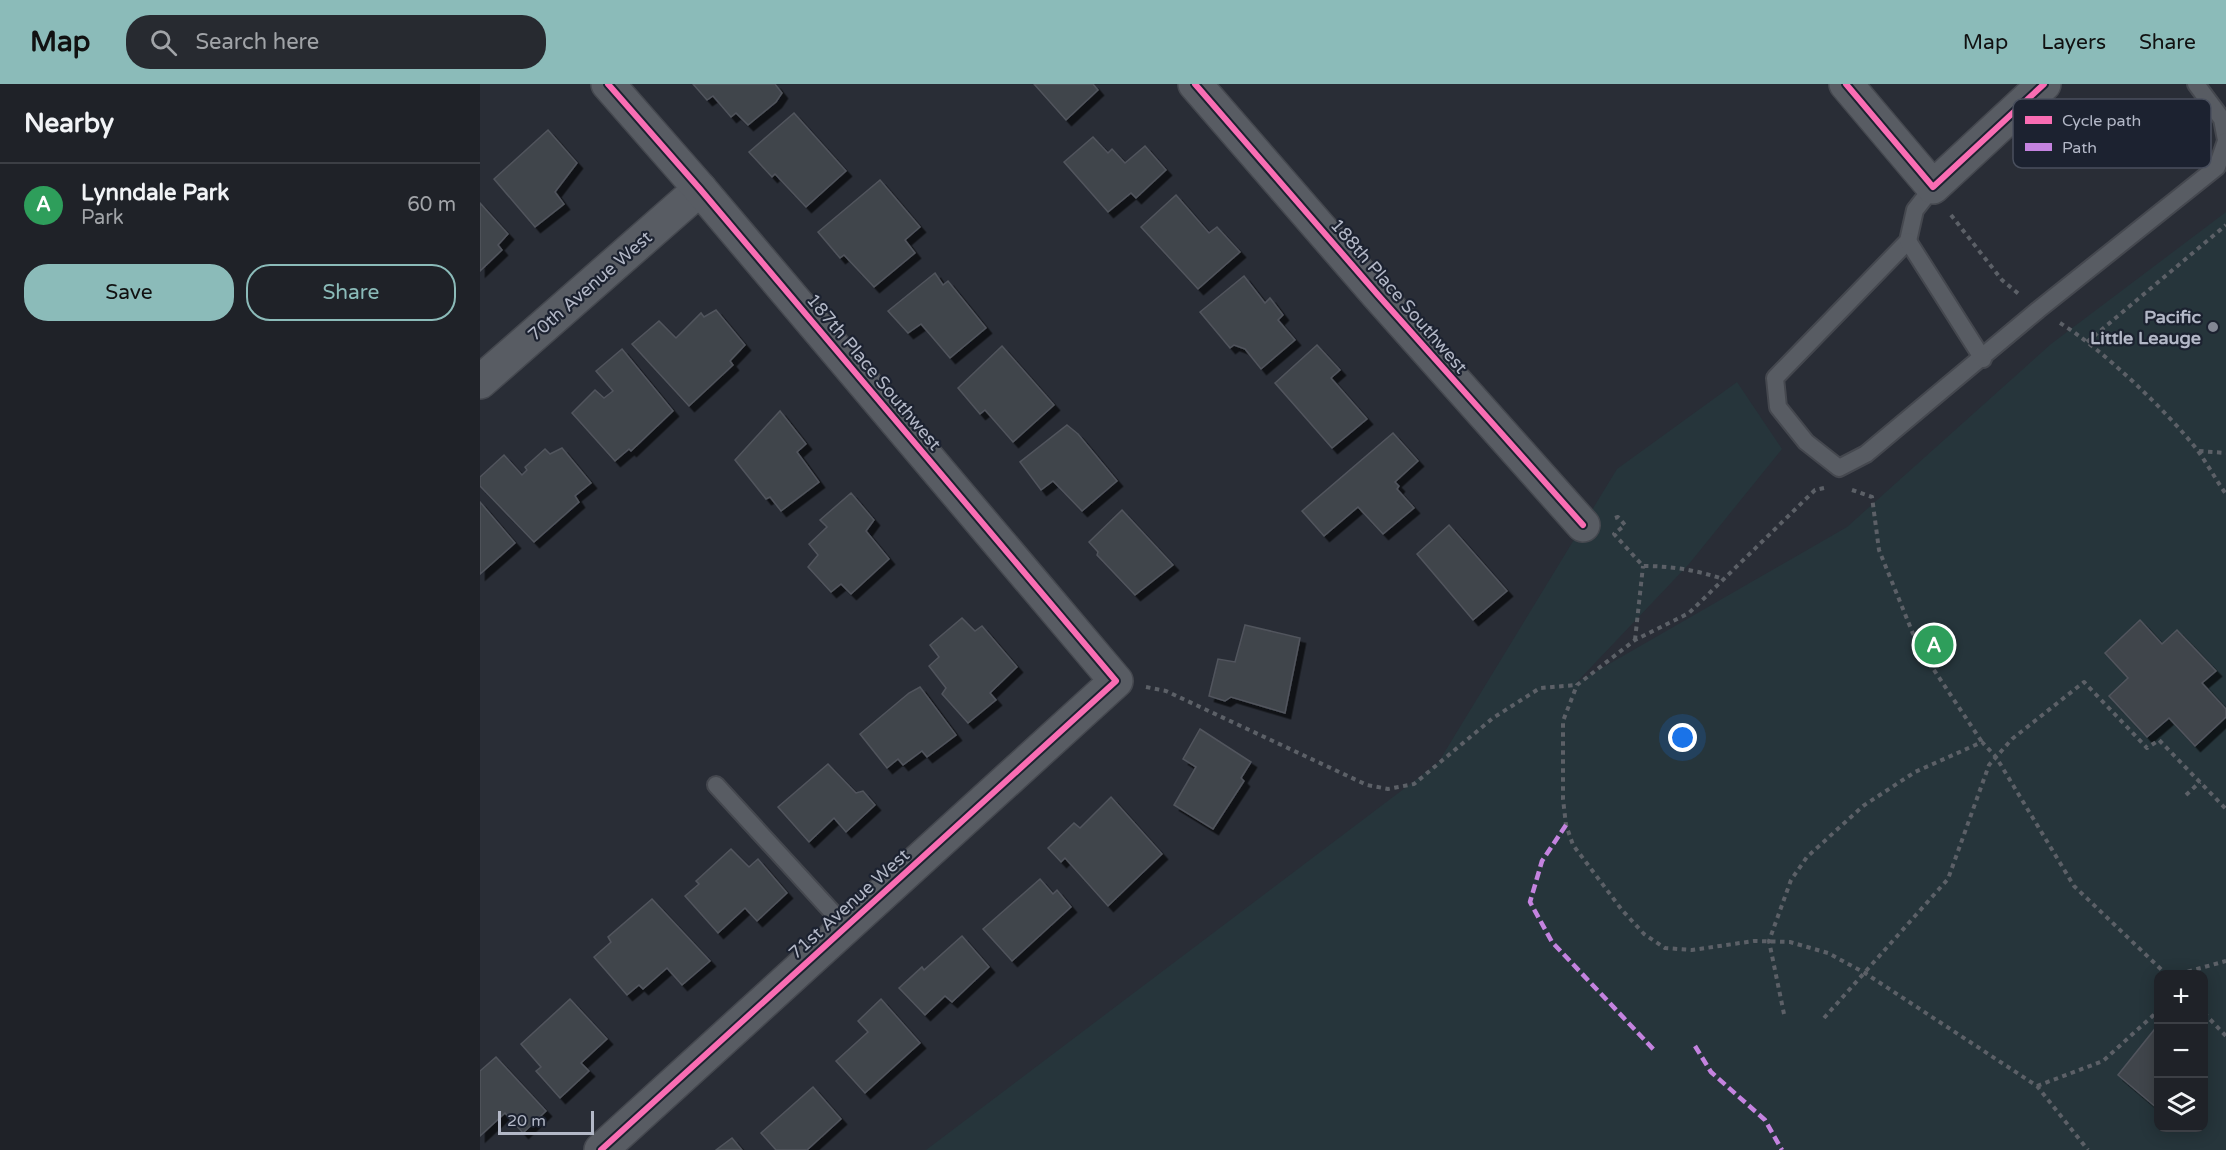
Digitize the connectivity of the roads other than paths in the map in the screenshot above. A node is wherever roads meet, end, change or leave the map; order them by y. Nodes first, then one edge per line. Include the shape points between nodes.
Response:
1 (608, 84) edge
2 (1195, 84) edge
3 (1846, 84) edge
4 (2044, 84) edge
5 (2196, 84) edge
6 (2028, 99) edge
7 (2207, 99) edge
8 (2211, 104) edge
9 (2013, 113) edge
10 (2226, 140) edge
11 (1933, 187) junction
12 (700, 189) junction
13 (1908, 241) junction
14 (1983, 359) junction
15 (480, 382) edge
16 (1599, 530) road end
17 (1116, 681) joint
18 (716, 785) dead end
19 (846, 927) junction
20 (601, 1150) edge

1 - 12 street, 187th Place Southwest
2 - 16 street, 188th Place Southwest via 1378,296
3 - 11 street
4 - 6 street
5 - 7 lane
8 - 10 lane via 2222,119
9 - 11 street
10 - 14 lane via 2217,167
11 - 13 lane via 1915,210
12 - 15 street, 70th Avenue West
12 - 17 street, 187th Place Southwest
13 - 14 lane
13 - 14 lane via 1775,378 1778,407 1838,476
17 - 19 street, 71st Avenue West
18 - 19 lane
19 - 20 street, 71st Avenue West

